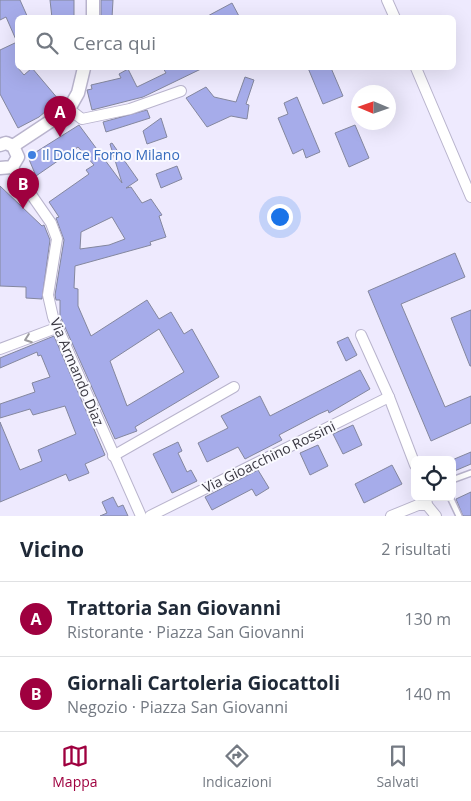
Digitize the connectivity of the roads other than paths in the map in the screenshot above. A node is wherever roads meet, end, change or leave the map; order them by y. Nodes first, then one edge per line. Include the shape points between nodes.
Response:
1 (93, 0) edge
2 (387, 0) edge
3 (93, 15) edge
4 (394, 15) edge
5 (84, 70) edge
6 (417, 70) edge
7 (181, 91) dead end
8 (70, 109) junction
9 (0, 145) edge
10 (13, 146) junction
11 (6, 168) edge
12 (471, 197) edge
13 (56, 328) junction
14 (361, 335) dead end
15 (0, 349) edge
16 (234, 387) dead end
17 (389, 397) junction
18 (113, 456) junction
19 (412, 456) edge
20 (471, 472) edge
21 (456, 478) edge
22 (427, 501) edge
23 (452, 501) edge
24 (141, 516) edge
25 (150, 516) edge
26 (391, 516) edge
27 (436, 516) edge
28 (459, 516) edge

1 - 3 street
2 - 4 street
5 - 8 street
6 - 12 street
7 - 8 street via 130,109 82,119
8 - 10 street
9 - 10 street
10 - 11 street via 18,157
11 - 13 street, Via Armando Diaz via 51,223 57,239 48,295
13 -> 15 street
13 - 18 street, Via Armando Diaz
14 - 17 street
16 - 18 street
17 - 19 street
17 - 25 street, Via Gioacchino Rossini
18 - 24 street, Via Armando Diaz
20 - 21 lane
22 - 26 street
22 - 27 street
23 - 28 lane

